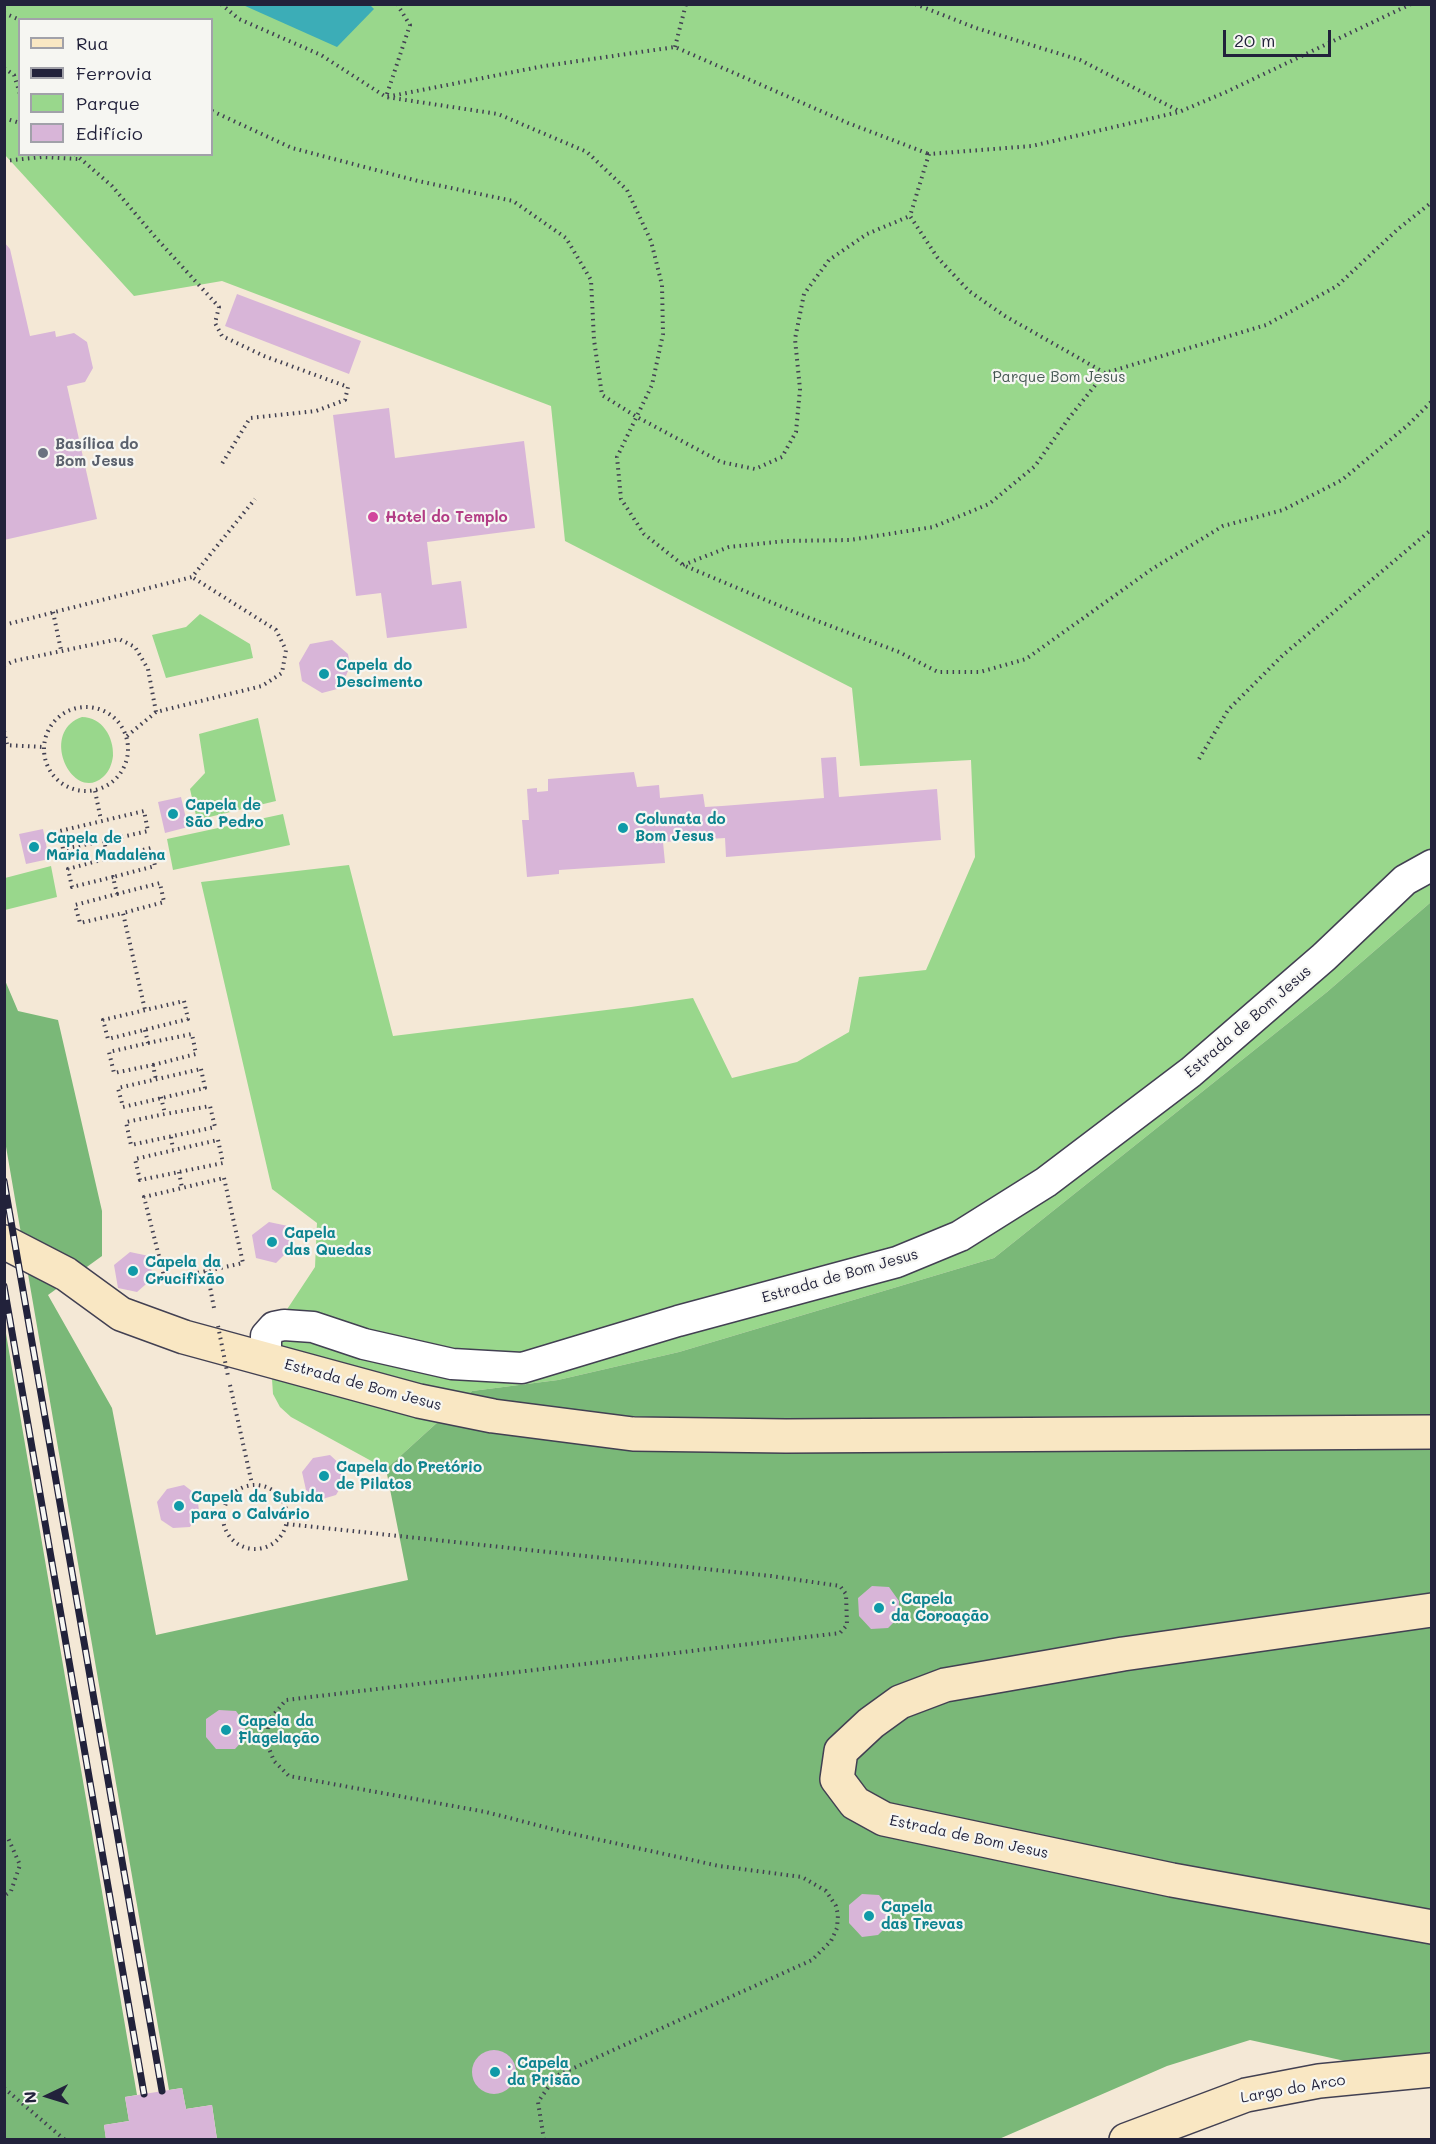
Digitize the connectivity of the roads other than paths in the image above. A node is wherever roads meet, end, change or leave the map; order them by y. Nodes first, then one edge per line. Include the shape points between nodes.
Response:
1 (1431, 865) edge
2 (4, 1242) edge
3 (266, 1359) junction
4 (1431, 1432) edge
5 (1431, 1610) edge
6 (1431, 1927) edge
7 (1431, 2070) edge
8 (1126, 2139) edge

1 - 3 street, Estrada de Bom Jesus via 1405,880 1324,957 1191,1072 1046,1182 960,1236 897,1262 522,1368 452,1364 364,1344 313,1327 274,1327 266,1336
2 - 3 main road, Estrada de Bom Jesus via 66,1274 121,1314 184,1337
3 - 4 main road, Estrada de Bom Jesus via 419,1401 493,1416 633,1434
5 - 6 main road, Estrada de Bom Jesus via 1123,1654 945,1685 900,1701 871,1724 841,1751 837,1779 855,1803 884,1818 1172,1880
7 - 8 main road, Largo do Arco via 1319,2081 1246,2095

